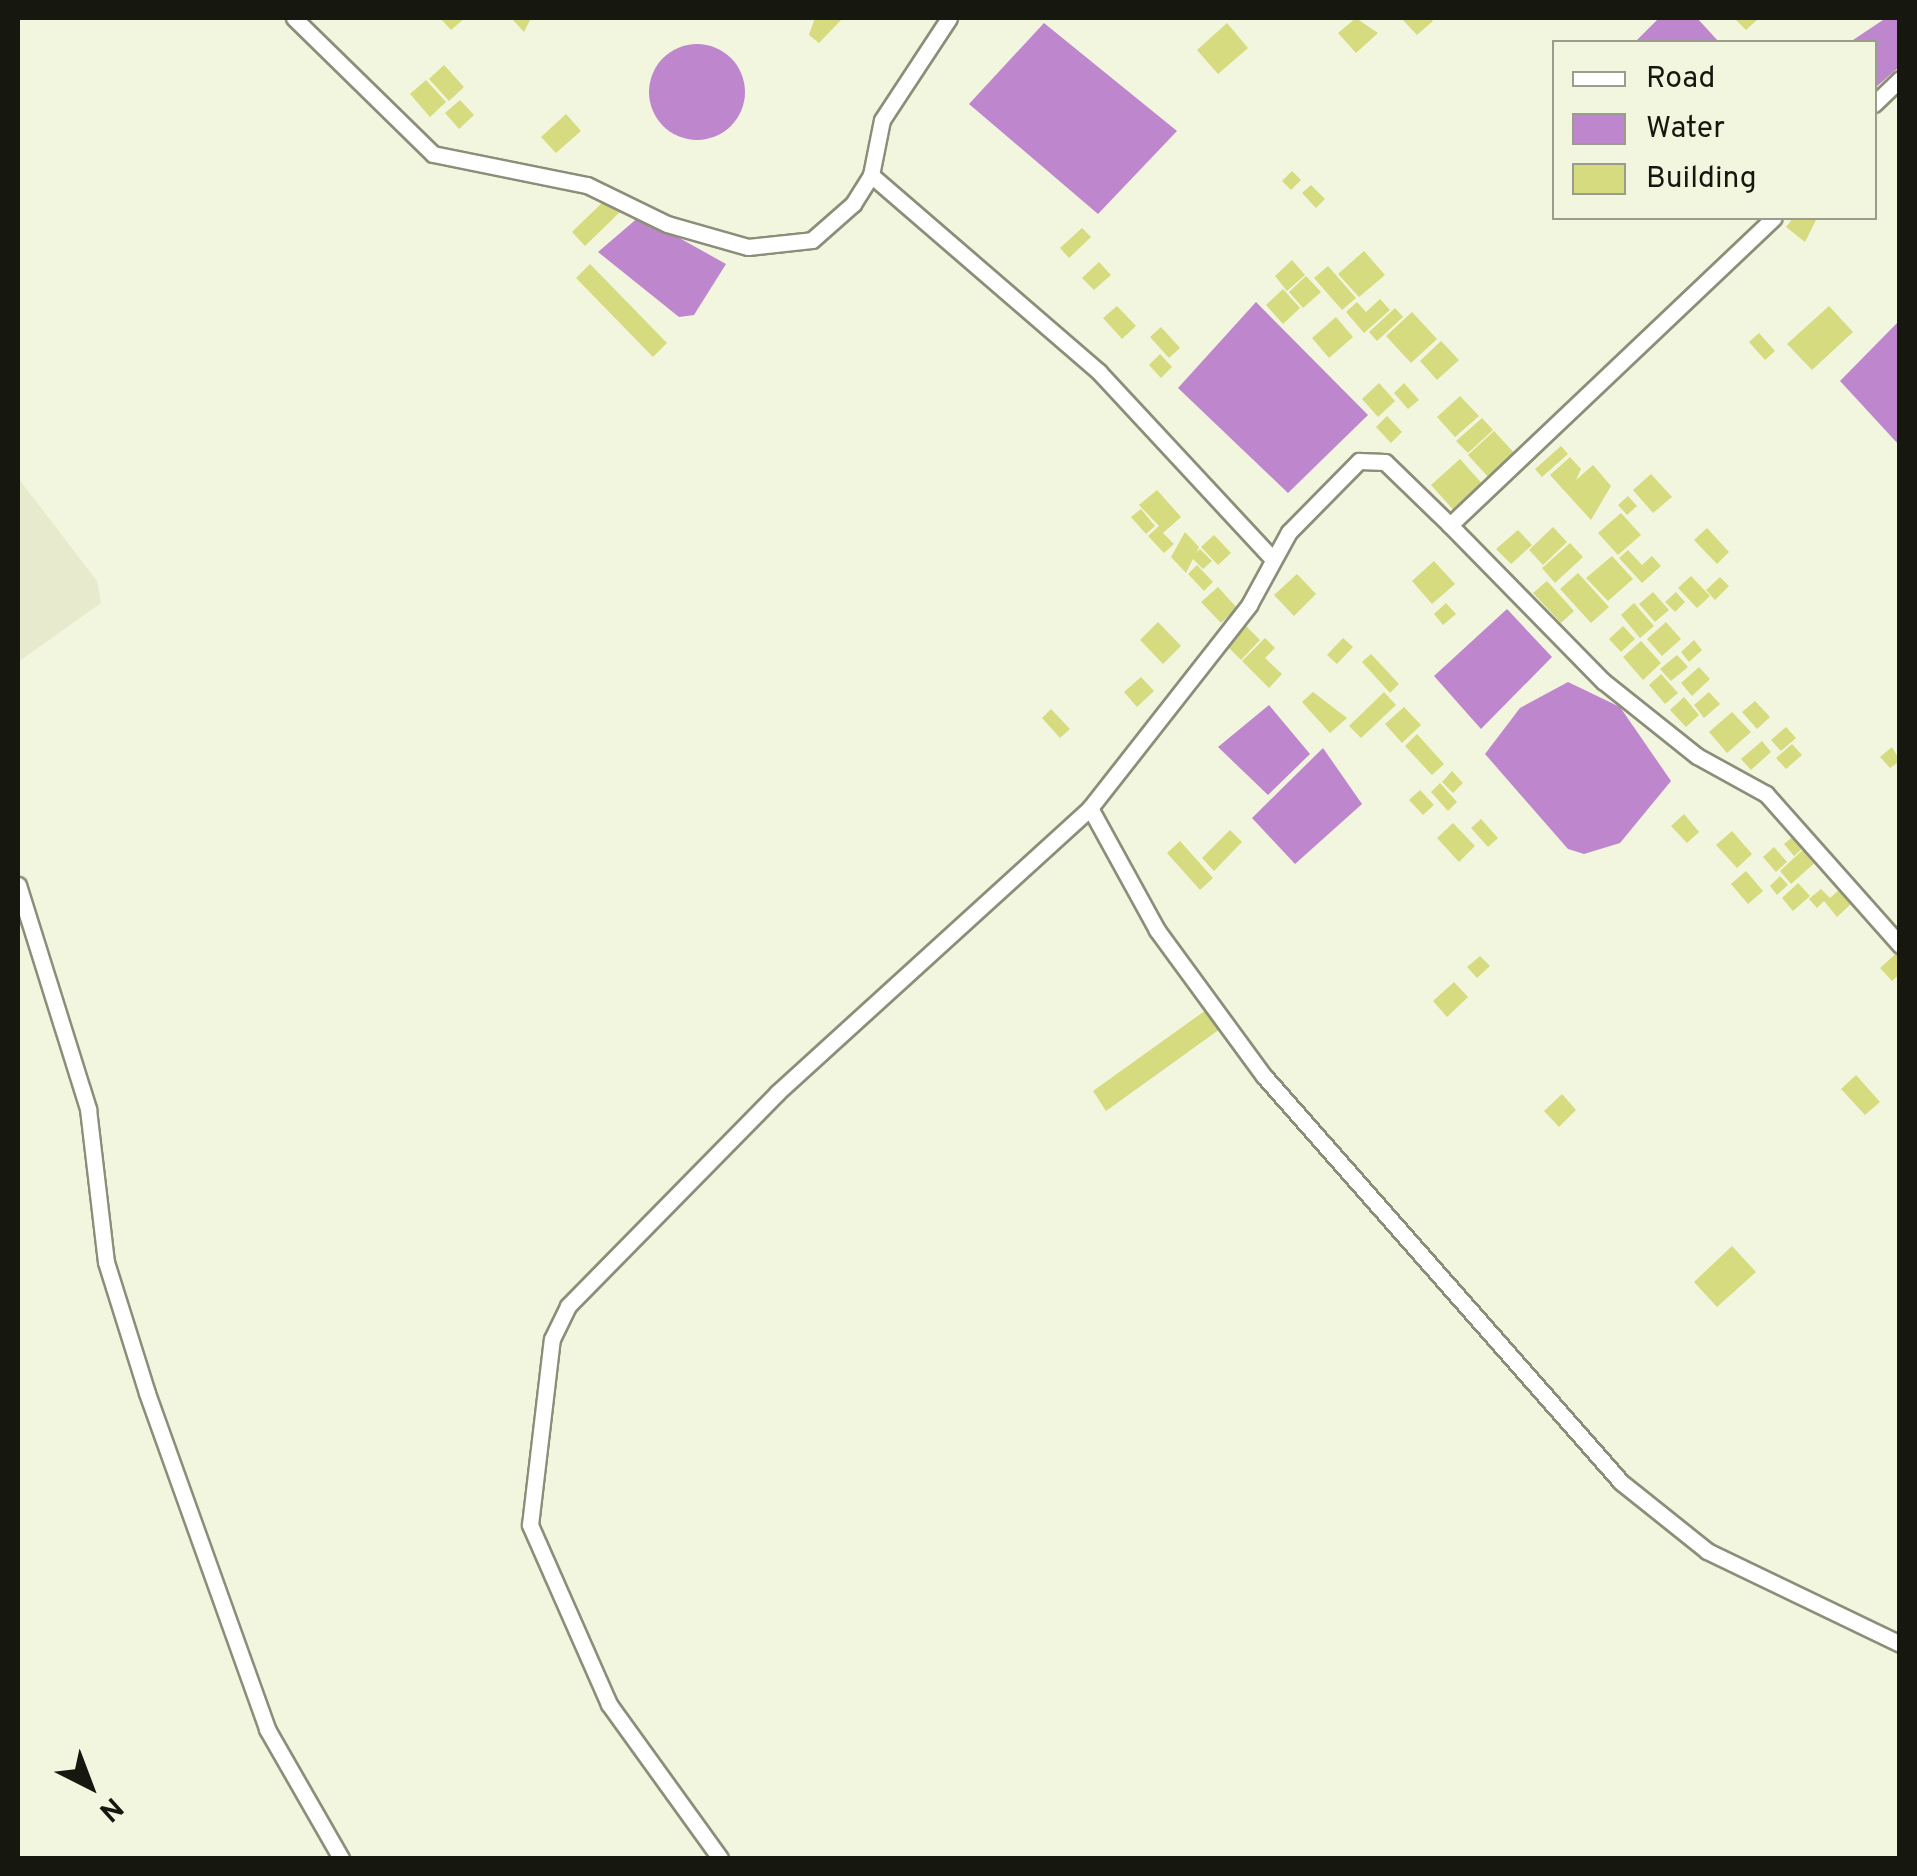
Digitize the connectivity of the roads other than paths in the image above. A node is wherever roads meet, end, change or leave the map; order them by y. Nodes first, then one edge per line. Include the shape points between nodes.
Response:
1 (294, 18) edge
2 (948, 18) edge
3 (1900, 79) edge
4 (1877, 101) edge
5 (871, 175) junction
6 (1772, 220) edge
7 (1450, 525) junction
8 (1272, 558) junction
9 (1090, 808) junction
10 (18, 884) edge
11 (1900, 944) edge
12 (1900, 1644) edge
13 (340, 1858) edge
14 (720, 1858) edge

1 - 5 street via 433,154 587,186 667,224 748,247 812,240
2 - 5 street via 882,120
3 - 4 street
5 - 8 street via 1098,372
6 - 7 street
7 - 8 street via 1372,457
7 - 11 street via 1602,681 1696,756 1766,794
8 - 9 street via 1228,635
9 - 12 street via 1157,930 1264,1076 1621,1482 1707,1551
9 - 14 street via 665,1203 568,1306 552,1338 530,1525 609,1704
10 - 13 street via 88,1109 106,1262 148,1393 267,1729

